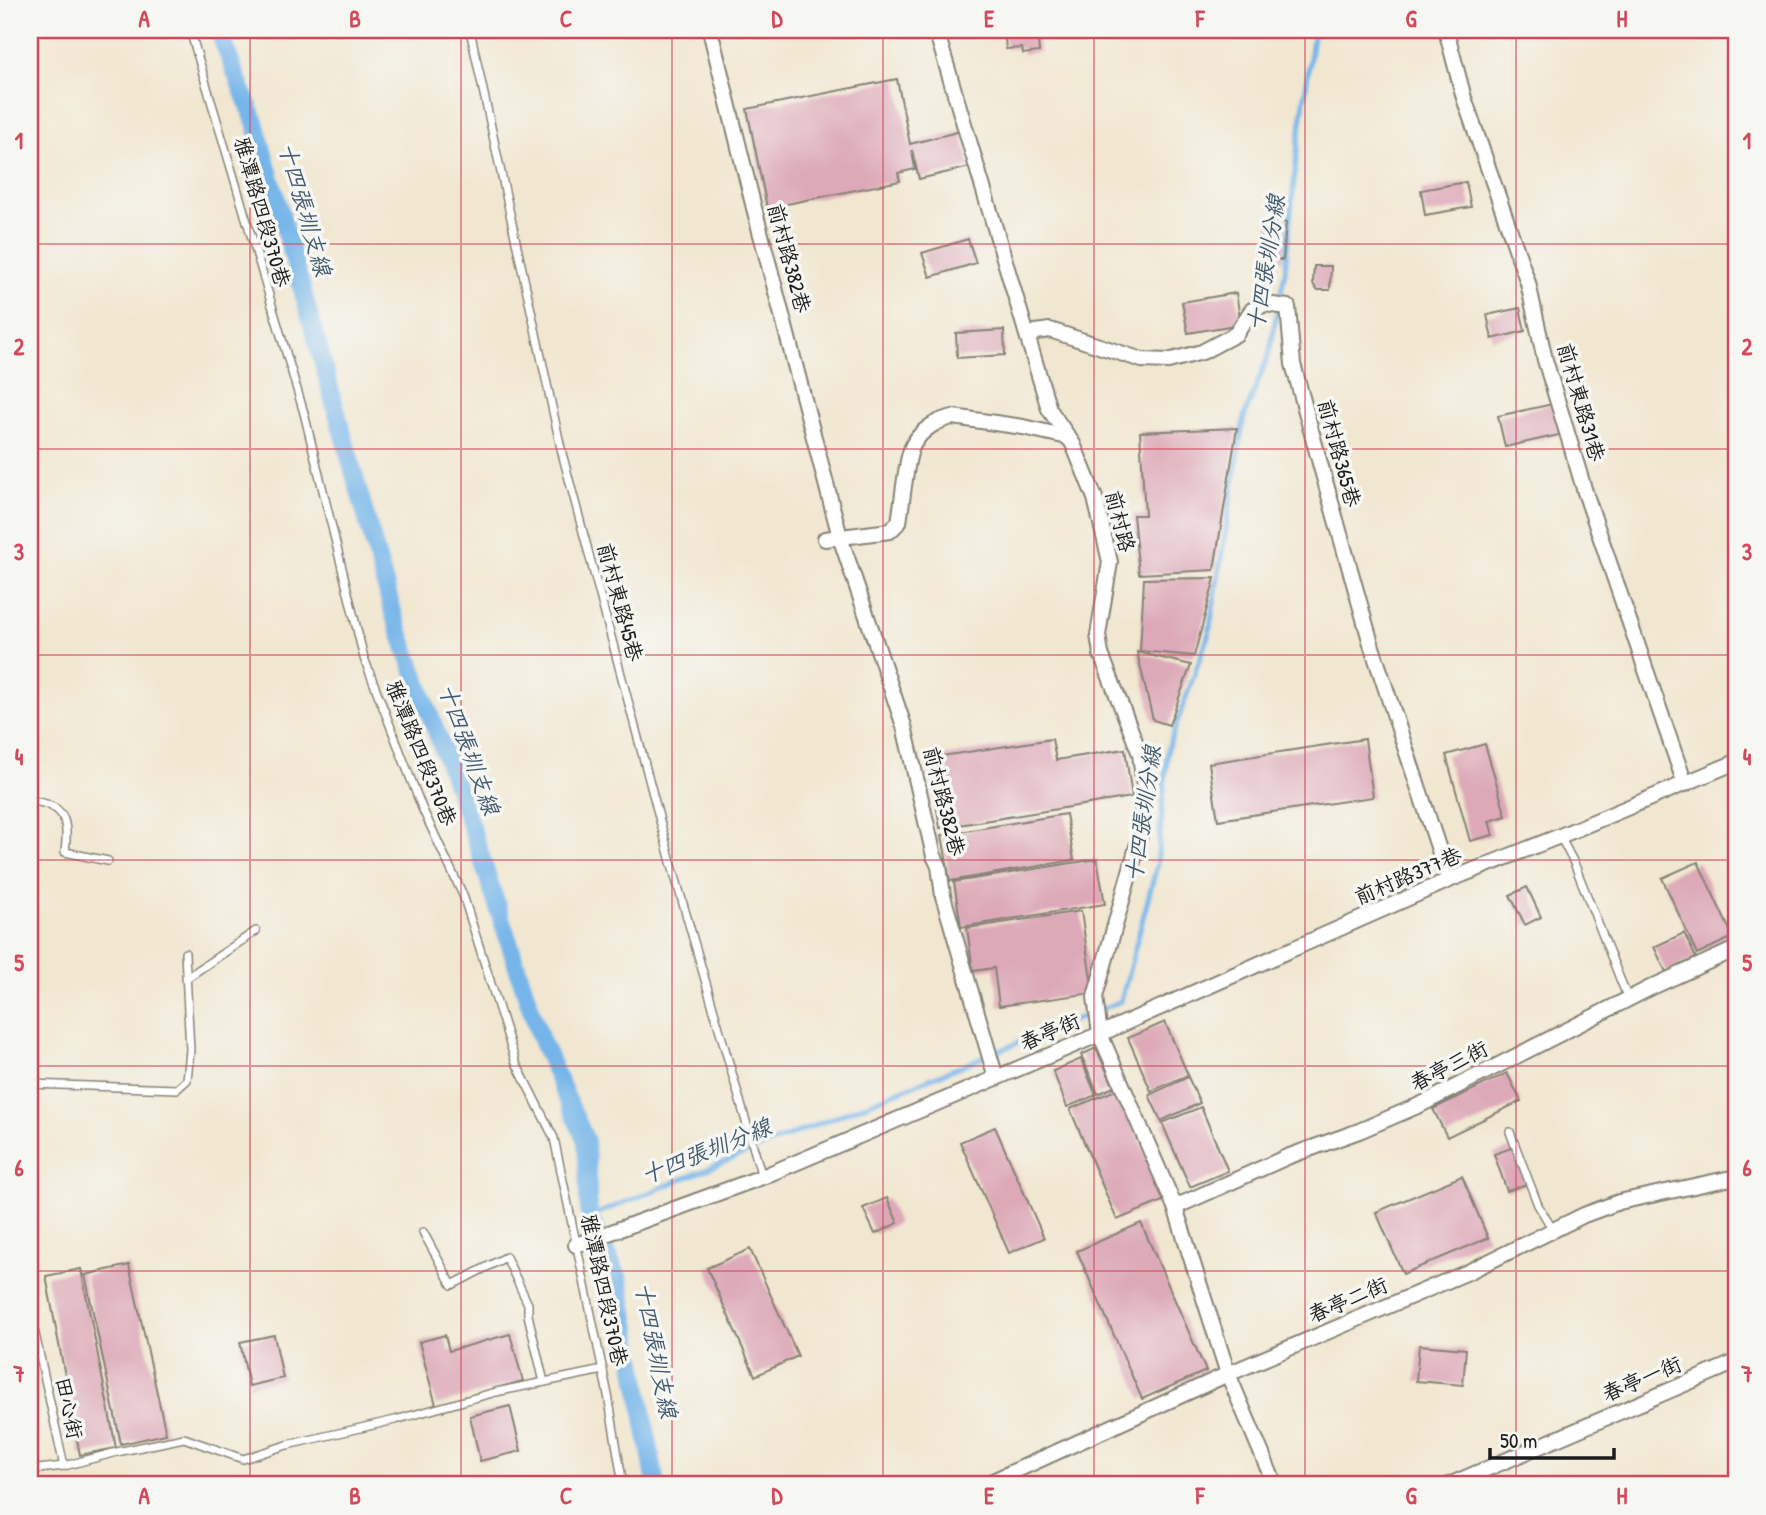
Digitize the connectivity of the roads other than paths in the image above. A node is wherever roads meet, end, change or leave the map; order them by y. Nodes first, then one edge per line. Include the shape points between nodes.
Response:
1 (190, 30) edge
2 (470, 30) edge
3 (710, 30) edge
4 (936, 30) edge
5 (1446, 30) edge
6 (1028, 338) junction
7 (1068, 437) junction
8 (833, 538) junction
9 (1736, 762) edge
10 (1685, 783) junction
11 (30, 801) edge
12 (1560, 836) junction
13 (108, 861) dead end
14 (1449, 880) junction
15 (256, 931) dead end
16 (1736, 949) edge
17 (185, 954) dead end
18 (188, 977) junction
19 (1628, 999) junction
20 (1100, 1034) junction
21 (996, 1078) junction
22 (30, 1084) edge
23 (1510, 1132) dead end
24 (762, 1177) junction
25 (1736, 1177) edge
26 (1175, 1207) junction
27 (1553, 1230) junction
28 (423, 1232) dead end
29 (576, 1245) junction
30 (30, 1311) edge
31 (1736, 1362) edge
32 (603, 1370) junction
33 (1228, 1374) junction
34 (544, 1382) junction
35 (64, 1466) junction
36 (30, 1470) edge
37 (32, 1485) edge
38 (624, 1485) edge
39 (984, 1485) edge
40 (1275, 1485) edge
41 (1449, 1485) edge

1 - 29 lane, 雅潭路四段370巷 via 304,413 364,658 422,808 463,895 516,1063 554,1138
2 - 24 lane, 前村東路45巷 via 562,453 671,862
3 - 8 street, 前村路382巷
4 - 6 street, 前村路
5 - 10 street, 前村東路31巷 via 1464,98 1528,283 1545,360 1585,492
6 - 7 street, 前村路 via 1049,410
6 - 14 street, 前村路365巷 via 1050,330 1142,360 1167,361 1202,352 1236,334 1252,310 1265,304 1288,307 1293,364 1321,467 1372,647
7 - 8 street via 1011,425 943,419 925,429 912,446 899,522 890,531
7 - 20 street, 前村路 via 1095,498 1110,562 1098,635 1140,754 1144,786 1140,836 1095,997
8 - 21 street, 前村路382巷 via 904,726 943,896
9 - 10 street, 前村路377巷
10 - 12 street, 前村路377巷
11 - 13 lane via 60,810 66,822 65,852
12 - 14 street, 前村路377巷
12 - 19 lane
14 - 20 street, 前村路377巷
15 - 18 lane
16 - 19 street, 春亭三街
17 - 18 lane
18 - 22 lane via 190,1050 187,1080 177,1089
19 - 26 street, 春亭三街 via 1422,1104
20 - 21 street, 春亭街
20 - 26 street, 春亭街
21 - 24 street, 春亭街
23 - 27 lane via 1538,1205
24 - 29 street, 春亭街
25 - 27 street, 春亭二街 via 1619,1202
26 - 33 street, 春亭街
27 - 33 street, 春亭二街 via 1468,1272
28 - 34 lane via 452,1285 506,1257 528,1304
29 - 32 lane, 雅潭路四段370巷
30 - 35 lane, 田心街
31 - 41 street, 春亭一街
32 - 34 lane
32 - 38 lane, 雅潭路四段370巷
33 - 39 street, 春亭二街
33 - 40 street, 春亭街
34 - 35 lane via 243,1459 184,1438
35 - 36 lane, 田心街
36 - 37 lane, 田心街

